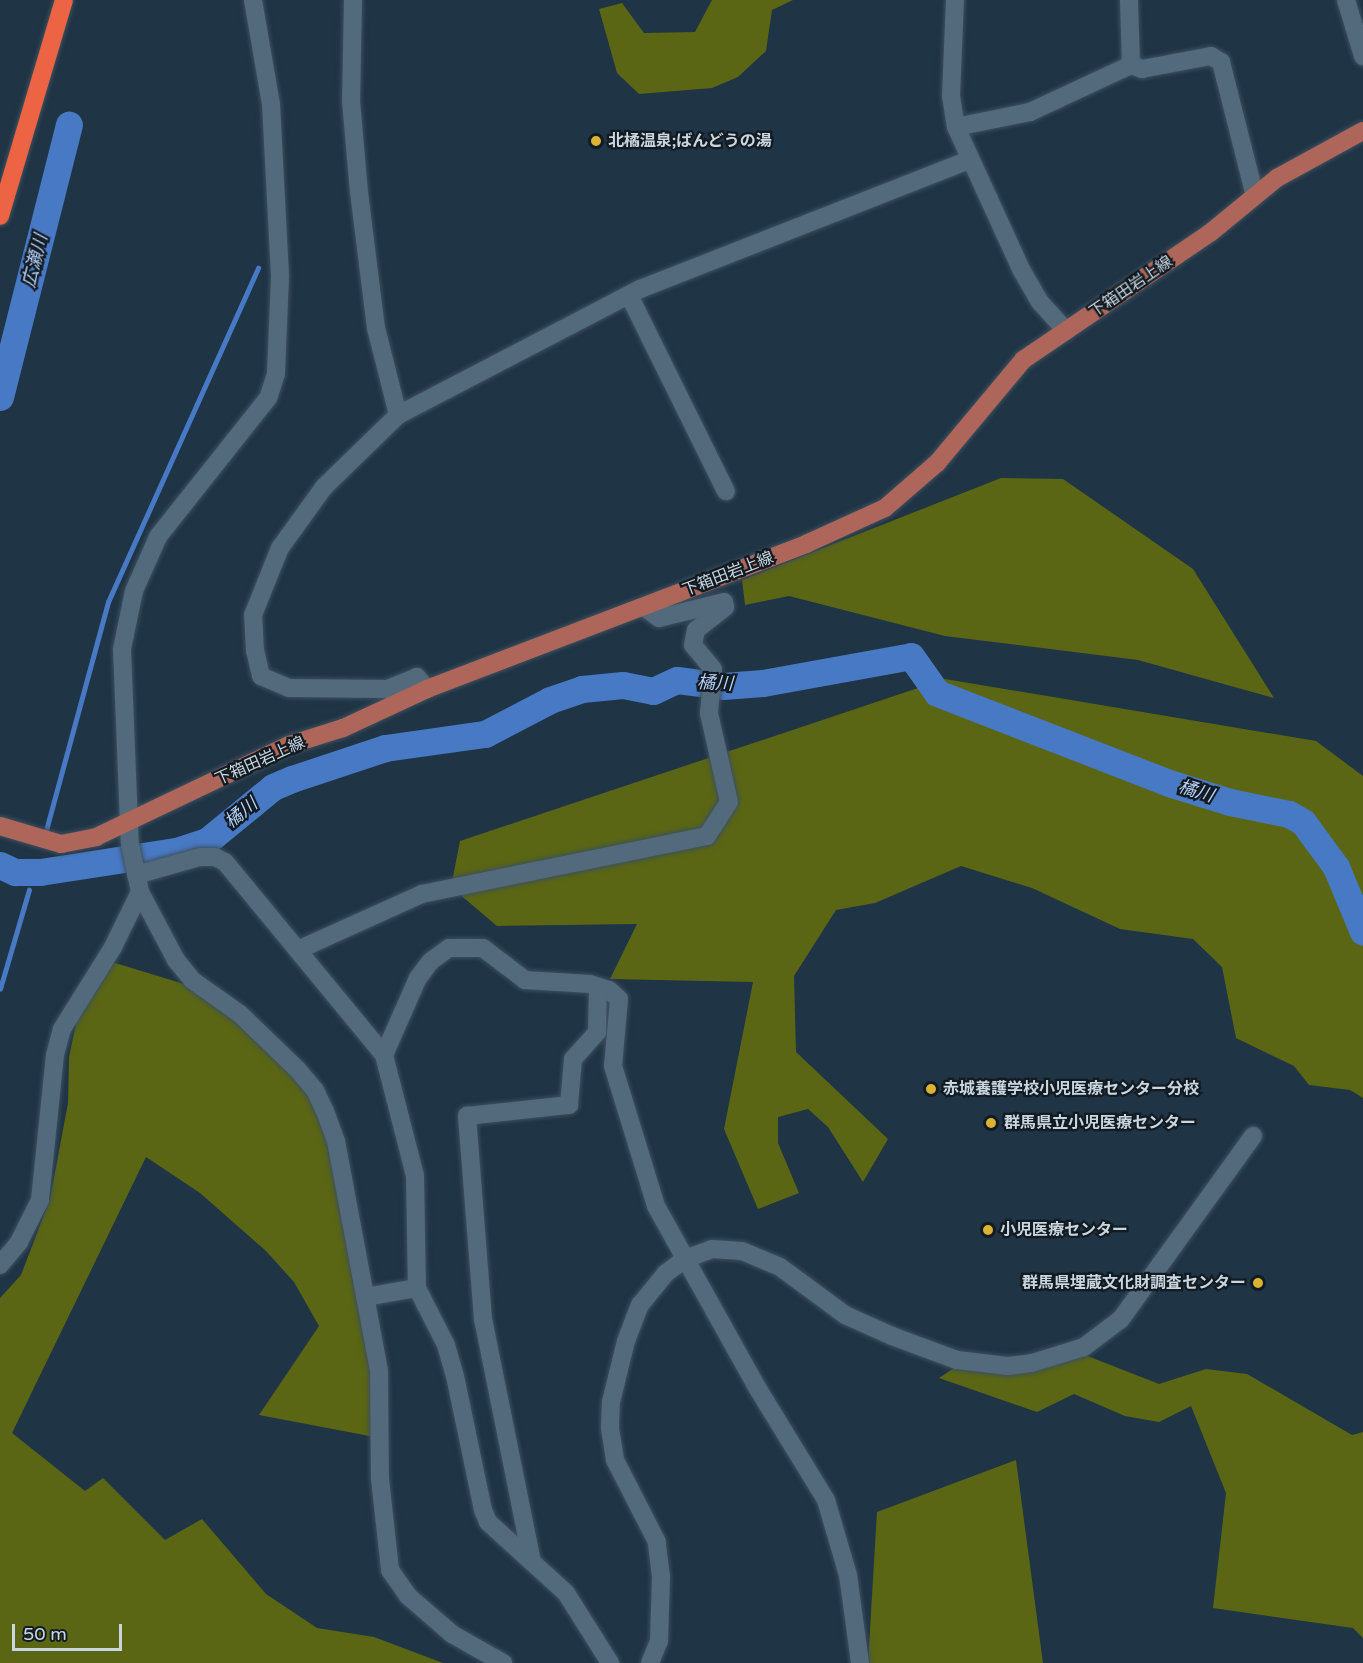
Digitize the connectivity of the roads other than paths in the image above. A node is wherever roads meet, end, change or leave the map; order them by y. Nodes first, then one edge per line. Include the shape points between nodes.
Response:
1 (64, 0) edge
2 (253, 0) edge
3 (353, 0) edge
4 (954, 0) edge
5 (1129, 0) edge
6 (1346, 0) edge
7 (1363, 56) edge
8 (1131, 65) junction
9 (956, 127) junction
10 (1363, 131) edge
11 (969, 160) junction
12 (1255, 196) junction
13 (0, 216) edge
14 (629, 295) junction
15 (1066, 331) junction
16 (398, 414) junction
17 (726, 491) dead end
18 (644, 607) junction
19 (426, 689) junction
20 (129, 822) junction
21 (0, 826) edge
22 (137, 879) junction
23 (300, 949) junction
24 (598, 987) junction
25 (384, 1055) junction
26 (1254, 1136) dead end
27 (686, 1259) junction
28 (0, 1265) edge
29 (417, 1288) junction
30 (365, 1297) junction
31 (532, 1562) junction
32 (503, 1663) edge
33 (610, 1663) edge
34 (650, 1663) edge
35 (860, 1663) edge

1 - 13 highway
2 - 20 street via 271,104 280,277 276,374 268,398 158,537 134,591 122,649
3 - 16 street via 351,101 360,192 376,328
4 - 9 street via 951,96
5 - 8 street
6 - 7 street
8 - 9 street via 1030,112
8 - 12 street via 1142,69 1211,56 1221,62
9 - 11 street
10 - 12 main road, 下箱田岩上線 via 1277,178
11 - 14 street
11 - 15 street via 1022,271 1040,302
12 - 15 main road, 下箱田岩上線 via 1210,233
14 - 16 street
14 - 17 street
15 - 18 main road, 下箱田岩上線 via 1023,360 937,463 885,508
16 - 19 street via 324,487 280,548 253,615 255,651 261,676 289,688 387,689 417,677
18 - 19 main road, 下箱田岩上線
18 - 23 street via 659,618 724,602 725,607 696,630 693,645 713,669 709,713 729,802 706,836 422,894
19 - 20 main road, 下箱田岩上線 via 343,728 289,745
20 - 21 main road, 下箱田岩上線 via 96,837 61,844
20 - 22 street
22 - 23 street via 215,857 225,862
22 - 28 street via 113,947 62,1029 55,1055 40,1200 20,1242
22 - 30 street via 176,960 192,980 240,1014 315,1090 336,1141
23 - 25 street
24 - 25 street via 525,980 499,964 493,952 449,948 431,961 418,978
24 - 27 street via 619,999 613,1066 619,1093 656,1206
24 - 31 street via 597,1032 573,1059 569,1106 467,1116 483,1318
25 - 29 street via 415,1176
26 - 27 street via 1121,1319 1084,1347 1032,1363 1008,1366 957,1360 892,1336 845,1315 756,1254 712,1249
27 - 34 street via 666,1273 640,1305 626,1341 611,1402 615,1460 657,1542 661,1577 659,1641
27 - 35 street via 826,1500 848,1575
29 - 30 street
29 - 31 street via 446,1345 488,1522
30 - 32 street via 380,1371 380,1479 390,1570 408,1596 452,1634
31 - 33 street via 566,1593

